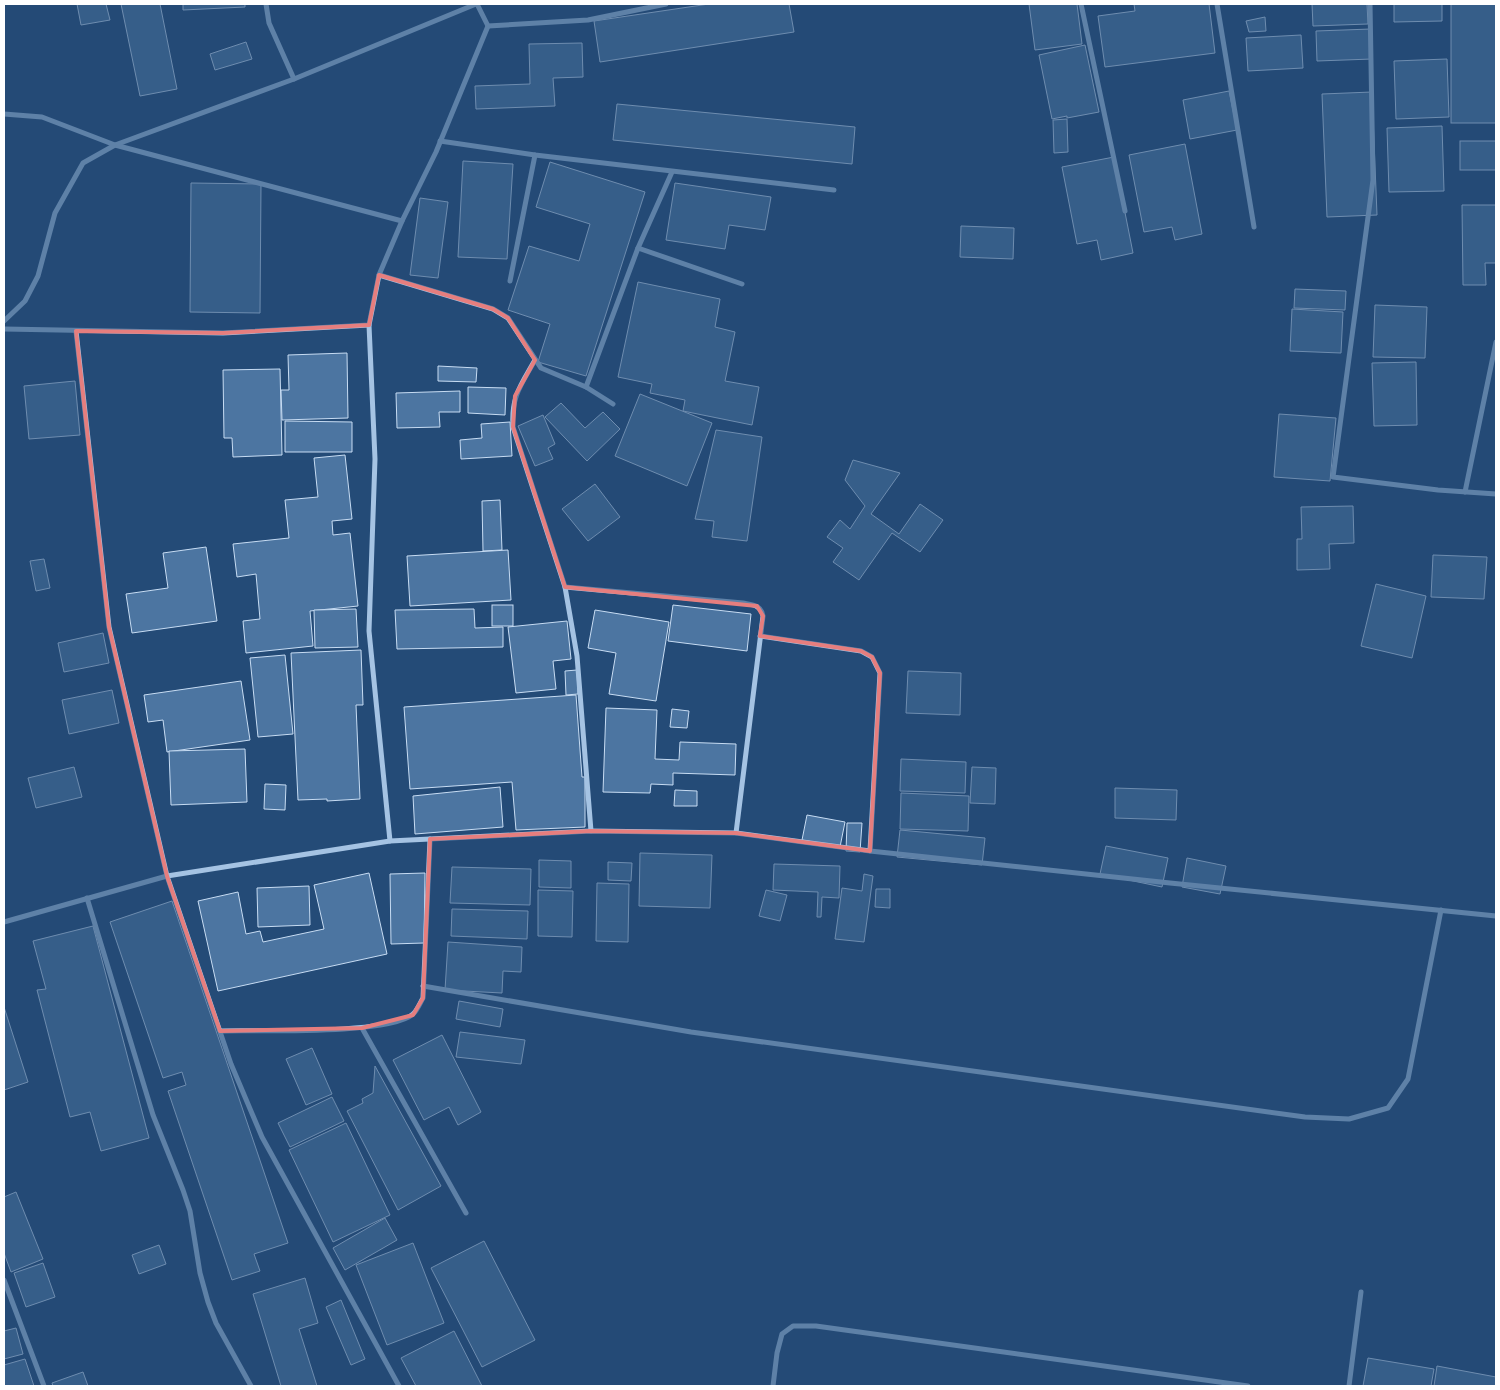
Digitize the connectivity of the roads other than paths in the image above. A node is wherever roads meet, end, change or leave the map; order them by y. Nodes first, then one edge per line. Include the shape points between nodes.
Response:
1 (266, 4) edge
2 (477, 4) edge
3 (666, 4) edge
4 (1081, 4) edge
5 (1217, 4) edge
6 (1370, 4) edge
7 (488, 26) junction
8 (294, 79) junction
9 (4, 114) edge
10 (440, 141) junction
11 (115, 145) junction
12 (535, 155) junction
13 (672, 172) junction
14 (834, 190) dead end
15 (1125, 211) dead end
16 (402, 221) junction
17 (1254, 227) dead end
18 (638, 248) junction
19 (379, 275) junction
20 (510, 281) dead end
21 (742, 284) dead end
22 (4, 321) edge
23 (369, 325) junction
24 (4, 329) edge
25 (76, 331) junction
26 (1496, 342) edge
27 (535, 360) junction
28 (586, 387) junction
29 (612, 404) dead end
30 (1465, 492) junction
31 (1496, 494) edge
32 (565, 587) junction
33 (760, 636) junction
34 (591, 831) junction
35 (736, 833) junction
36 (430, 839) junction
37 (390, 841) junction
38 (870, 851) junction
39 (167, 876) junction
40 (87, 898) junction
41 (1441, 910) junction
42 (1496, 916) edge
43 (4, 922) edge
44 (423, 986) junction
45 (362, 1028) junction
46 (220, 1031) junction
47 (466, 1213) dead end
48 (4, 1280) edge
49 (1361, 1292) dead end
50 (44, 1386) edge
51 (251, 1386) edge
52 (399, 1386) edge
53 (773, 1386) edge
54 (1248, 1386) edge
55 (1349, 1386) edge

1 - 8 street via 269,23
2 - 7 street
2 - 8 street
3 - 7 street via 588,20
4 - 15 street
5 - 17 street
6 - 30 street via 1373,180 1333,477
7 - 10 street
8 - 11 street
9 - 11 street via 42,116
10 - 12 street
10 - 16 street
11 - 16 street
11 - 22 street via 83,163 56,213 38,276 25,301
12 - 13 street
12 - 20 street
13 - 14 street
13 - 18 street
16 - 19 street
18 - 21 street
18 - 28 street
19 - 23 street
19 - 27 street via 493,309 508,318
23 - 25 street via 223,333
23 - 37 street via 375,459 369,631
24 - 25 street
25 - 39 street via 109,628
26 - 30 street
27 - 28 street via 541,368
27 - 32 street via 515,396 513,427
28 - 29 street
30 - 31 street
32 - 33 street via 743,602 762,610
32 - 34 street via 577,656
33 - 35 street
33 - 38 street via 861,651 872,657 880,673
34 - 35 street
34 - 36 street
35 - 38 street
36 - 37 street
36 - 44 street
37 - 39 street
38 - 41 street
39 - 40 street
39 - 46 street
40 - 43 street
40 - 51 street via 153,1115 188,1204 208,1302
41 - 42 street
41 - 44 street via 1408,1079 1388,1108 1349,1119 1305,1117 691,1032
44 - 45 street via 422,998 412,1014 391,1023
45 - 46 street
45 - 47 street
46 - 52 street via 262,1137
48 - 50 street
49 - 55 street
53 - 54 street via 782,1334 793,1326 816,1326

